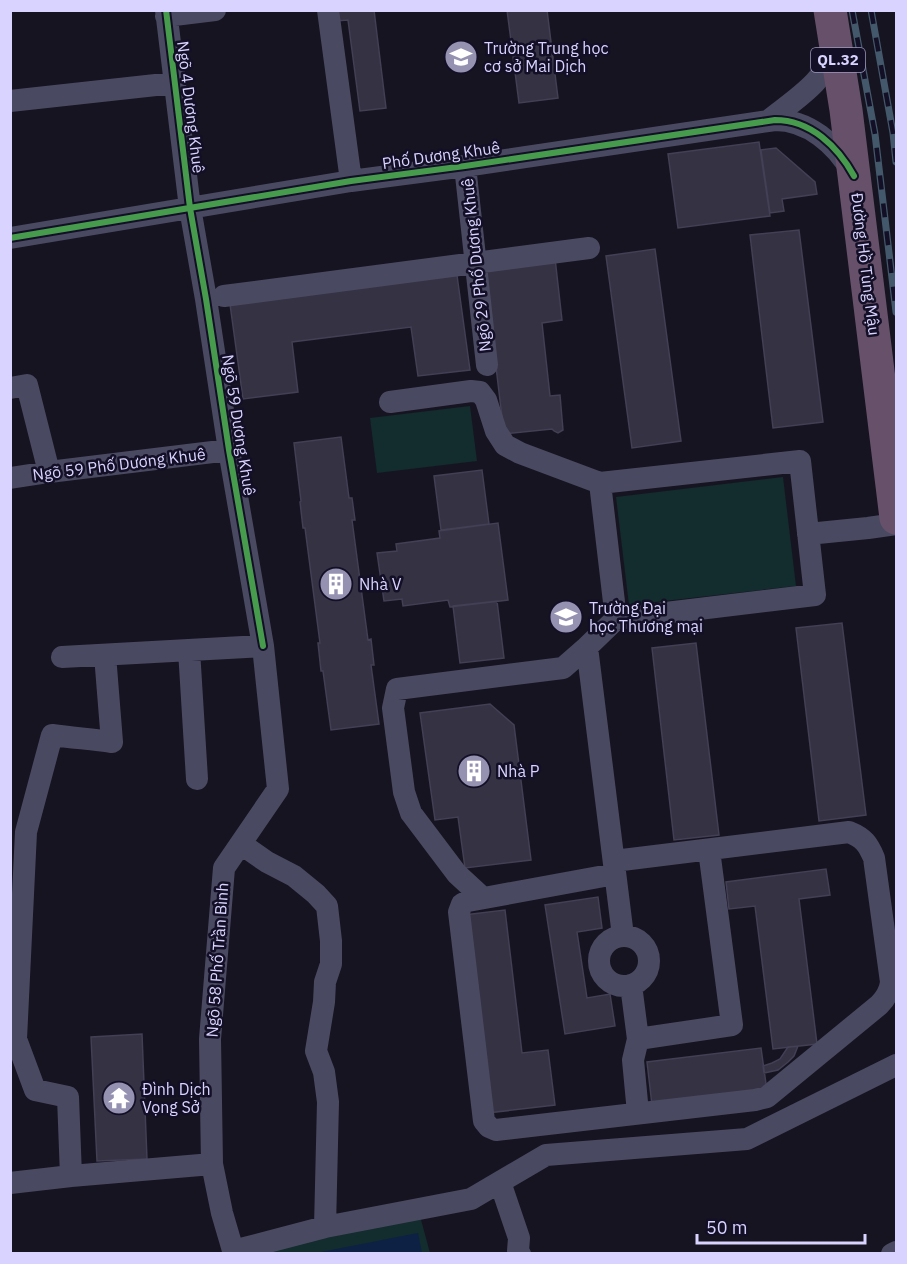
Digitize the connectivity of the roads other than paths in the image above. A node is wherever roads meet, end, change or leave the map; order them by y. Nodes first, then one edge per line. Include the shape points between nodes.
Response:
1 (215, 10) edge
2 (328, 10) edge
3 (830, 10) edge
4 (166, 13) edge
5 (836, 46) junction
6 (174, 83) junction
7 (10, 101) edge
8 (768, 121) junction
9 (465, 166) junction
10 (854, 176) junction
11 (351, 181) junction
12 (190, 208) junction
13 (10, 238) edge
14 (589, 248) dead end
15 (476, 262) junction
16 (224, 296) dead end
17 (487, 365) dead end
18 (10, 388) edge
19 (390, 402) dead end
20 (229, 450) junction
21 (49, 472) junction
22 (10, 478) edge
23 (600, 483) junction
24 (897, 518) edge
25 (897, 524) edge
26 (808, 534) junction
27 (616, 619) junction
28 (263, 646) junction
29 (587, 647) junction
30 (189, 650) junction
31 (105, 655) junction
32 (62, 657) dead end
33 (197, 779) dead end
34 (241, 844) junction
35 (709, 850) junction
36 (615, 868) junction
37 (483, 898) junction
38 (890, 925) edge
39 (623, 936) junction
40 (631, 985) junction
41 (638, 1039) junction
42 (897, 1065) edge
43 (638, 1113) junction
44 (212, 1164) junction
45 (71, 1176) junction
46 (500, 1182) junction
47 (10, 1183) edge
48 (325, 1227) junction
49 (233, 1252) edge
50 (520, 1254) edge

1 - 4 street
2 - 11 street
3 - 5 highway, Đường Hồ Tùng Mậu / QL.32
4 - 6 street, Ngõ 4 Dương Khuê
5 - 8 street via 817,80
5 - 10 highway, Đường Hồ Tùng Mậu / QL.32
6 - 7 street
6 - 12 street, Ngõ 4 Dương Khuê
8 - 9 street, Phố Dương Khuê
8 - 10 street, Phố Dương Khuê via 791,121 822,136 838,150
9 - 11 street, Phố Dương Khuê
9 - 15 street, Ngõ 29 Phố Dương Khuê
10 - 24 highway, Đường Hồ Tùng Mậu / QL.32
11 - 12 street, Phố Dương Khuê
12 - 13 street, Phố Dương Khuê
12 - 20 street, Ngõ 59 Dương Khuê
14 - 15 street
15 - 16 street
15 - 17 street, Ngõ 29 Phố Dương Khuê
18 - 21 street via 27,385
19 - 23 street via 480,392 505,445
20 - 21 street, Ngõ 59 Phố Dương Khuê
20 - 28 street, Ngõ 59 Dương Khuê
21 - 22 street, Ngõ 59 Phố Dương Khuê
23 - 26 street via 800,461
23 - 27 street
25 - 26 street
26 - 27 street via 815,595
27 - 29 street
28 - 30 street
28 - 34 street, Ngõ 58 Phố Trần Bình via 278,789
29 - 36 street
29 - 37 street via 563,668 397,689 393,708 404,792 411,813 457,874
30 - 31 street
30 - 33 street
31 - 32 street
31 - 45 street via 112,742 52,735 26,832 16,1039 35,1090 68,1097
34 - 44 street, Ngõ 58 Phố Trần Bình via 224,868 210,1039
34 - 48 street via 294,876 327,906 332,964 325,982 316,1051 328,1102
35 - 36 street
35 - 38 street via 855,834 869,846 874,858
35 - 41 street via 732,1025
36 - 37 street
36 - 39 street
37 - 43 street via 462,904 459,912 484,1121 496,1130
38 - 43 street via 891,990 886,999 767,1097
39 - 40 street via 638,940 648,953 644,976
39 - 40 street via 615,937 602,948 599,964 614,984
40 - 41 street
41 - 43 street via 633,1060
42 - 46 street via 747,1139 546,1155
44 - 45 street
44 - 49 street, Ngõ 58 Phố Trần Bình
45 - 47 street
46 - 48 street via 471,1199
46 - 50 street via 519,1238
48 - 49 street

